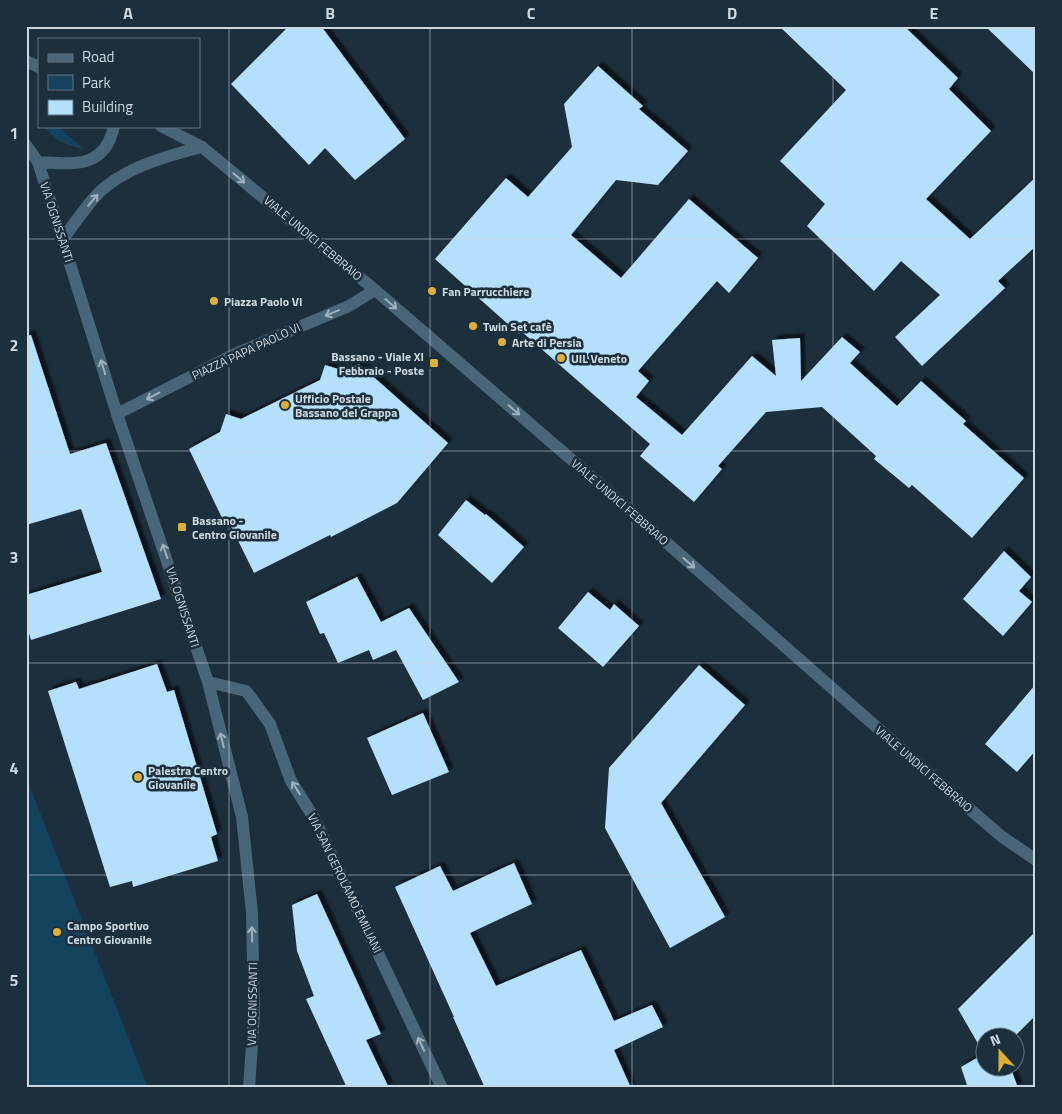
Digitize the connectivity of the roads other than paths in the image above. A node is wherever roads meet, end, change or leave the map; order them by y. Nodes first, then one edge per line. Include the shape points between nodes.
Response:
1 (26, 61) edge
2 (38, 67) edge
3 (113, 128) edge
4 (165, 128) edge
5 (26, 145) edge
6 (202, 146) junction
7 (38, 162) junction
8 (63, 239) junction
9 (375, 290) junction
10 (117, 414) junction
11 (208, 682) junction
12 (1036, 860) edge
13 (249, 1088) edge
14 (442, 1088) edge

1 - 2 street
3 - 7 street via 110,141 97,158 86,162
4 - 6 street, VIALE UNDICI FEBBRAIO
5 - 7 street, VIA OGNISSANTI
8 -> 6 street via 94,197 115,180 152,161
6 -> 9 street, VIALE UNDICI FEBBRAIO
7 - 8 street, VIA OGNISSANTI
10 -> 8 street, VIA OGNISSANTI
9 -> 10 street, PIAZZA PAPA PAOLO VI via 349,306 235,354
9 -> 12 street, VIALE UNDICI FEBBRAIO via 972,811
11 -> 10 street, VIA OGNISSANTI
13 -> 11 street, VIA OGNISSANTI via 254,1014 252,922 243,826
14 -> 11 street, VIA SAN GEROLAMO EMILIANI via 314,818 291,781 270,724 246,691

